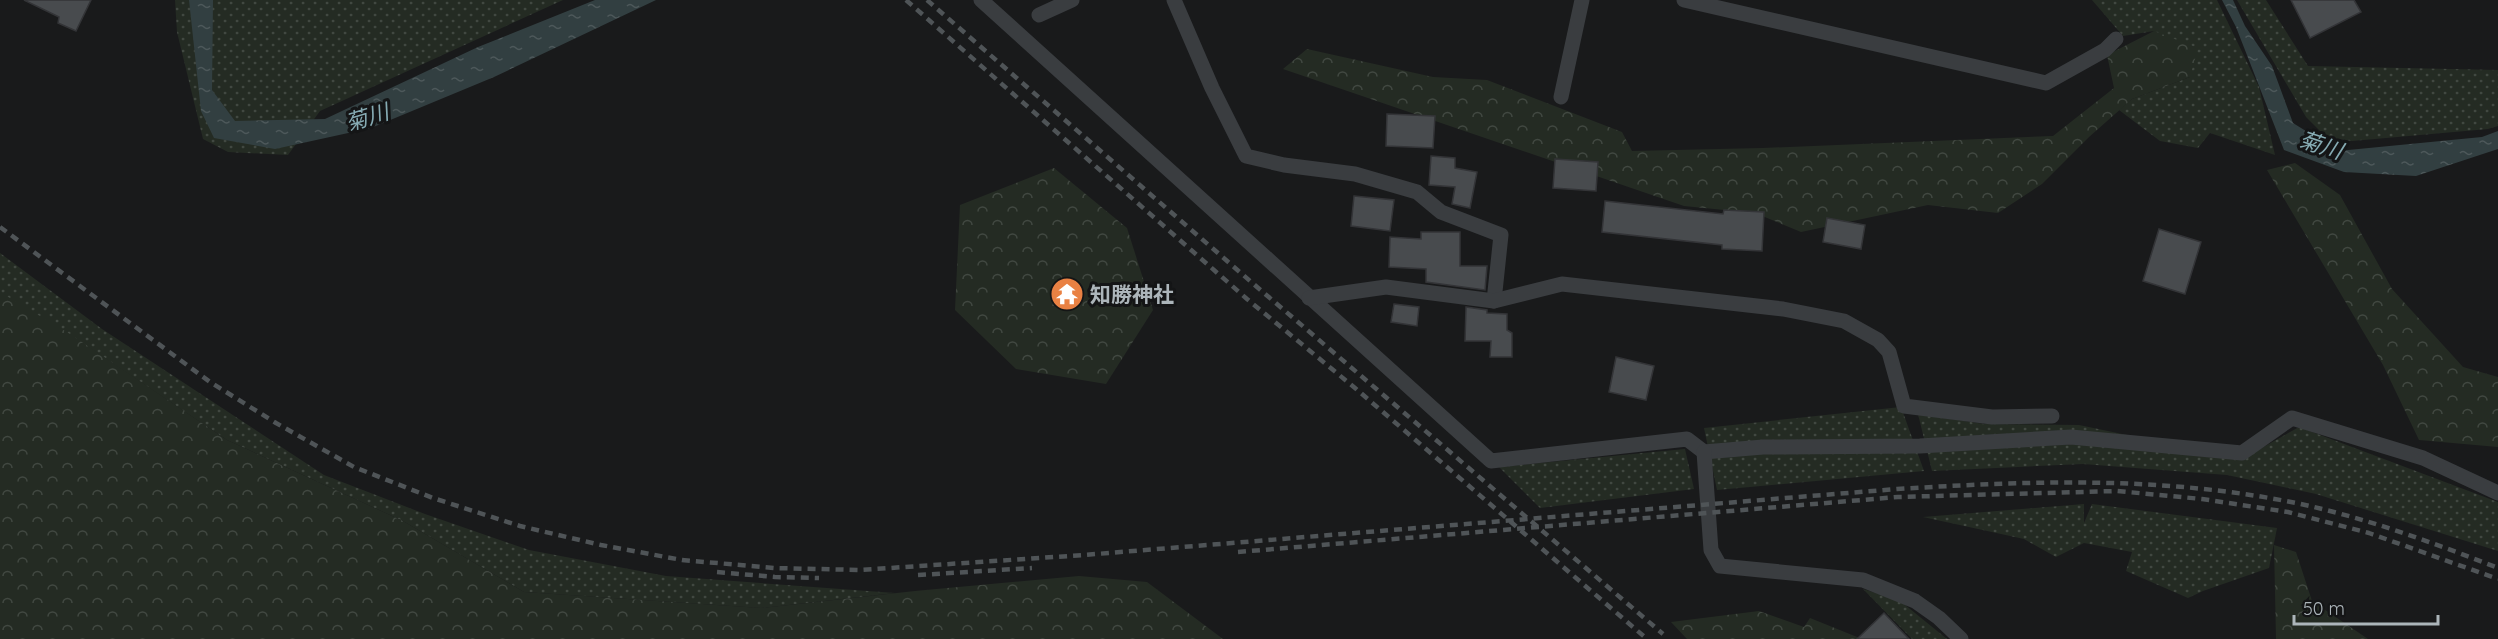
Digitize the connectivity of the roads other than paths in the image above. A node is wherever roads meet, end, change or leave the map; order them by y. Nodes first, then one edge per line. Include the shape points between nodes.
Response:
1 (981, 0) edge
2 (1072, 0) edge
3 (1174, 0) edge
4 (1582, 0) edge
5 (1684, 0) edge
6 (1039, 15) dead end
7 (2116, 39) dead end
8 (1561, 96) dead end
9 (1309, 298) junction
10 (1494, 302) junction
11 (2052, 416) dead end
12 (1704, 452) junction
13 (2498, 493) edge
14 (1961, 639) edge

1 - 9 street
2 - 6 street
3 - 10 street via 1246,156 1354,174 1417,192 1442,212 1501,235
4 - 8 street
5 - 7 street via 2046,83 2105,50
9 - 10 street via 1386,287
9 - 12 street via 1491,461 1688,439
10 - 11 street via 1562,284 1783,309 1844,321 1878,340 1889,352 1904,406 1992,417
12 - 13 street via 2071,437 2242,453 2292,418 2423,458
12 - 14 street via 1711,550 1720,566 1863,580 1915,601

